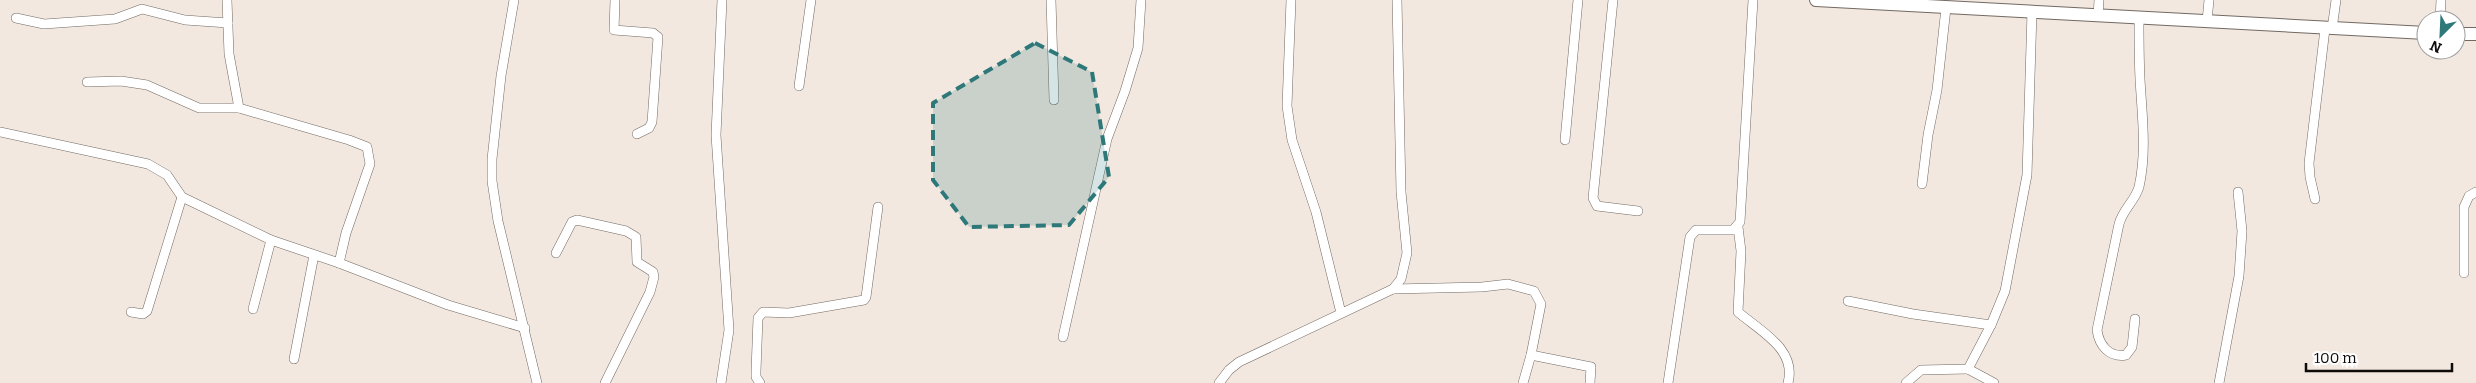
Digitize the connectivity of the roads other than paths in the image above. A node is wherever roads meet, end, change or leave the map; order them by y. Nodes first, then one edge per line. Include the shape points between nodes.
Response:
1 (228, 0) edge
2 (514, 0) edge
3 (615, 0) edge
4 (722, 0) edge
5 (811, 0) edge
6 (1051, 0) edge
7 (1141, 0) edge
8 (1290, 0) edge
9 (1397, 0) edge
10 (1578, 0) edge
11 (1613, 0) edge
12 (1753, 0) edge
13 (1823, 0) edge
14 (2099, 0) edge
15 (2210, 0) edge
16 (2336, 0) edge
17 (1886, 2) edge
18 (1946, 8) junction
19 (2032, 12) junction
20 (2098, 16) junction
21 (2139, 17) junction
22 (16, 18) dead end
23 (2207, 22) junction
24 (228, 23) junction
25 (2328, 29) junction
26 (2416, 33) edge
27 (88, 82) dead end
28 (799, 86) dead end
29 (1054, 100) dead end
30 (239, 108) junction
31 (0, 132) edge
32 (637, 134) dead end
33 (1565, 140) dead end
34 (1922, 184) dead end
35 (2238, 192) dead end
36 (2476, 192) edge
37 (182, 197) junction
38 (2315, 199) dead end
39 (878, 207) dead end
40 (1638, 211) dead end
41 (1738, 227) junction
42 (271, 240) junction
43 (556, 254) dead end
44 (314, 255) junction
45 (339, 262) junction
46 (2464, 273) dead end
47 (1393, 289) junction
48 (1848, 301) dead end
49 (253, 309) dead end
50 (131, 312) dead end
51 (1341, 313) junction
52 (2135, 319) dead end
53 (1991, 324) junction
54 (525, 328) junction
55 (1063, 337) dead end
56 (1531, 354) junction
57 (294, 359) dead end
58 (1968, 369) junction
59 (537, 383) edge
60 (605, 383) edge
61 (722, 383) edge
62 (760, 383) edge
63 (1220, 383) edge
64 (1523, 383) edge
65 (1590, 383) edge
66 (1668, 383) edge
67 (1788, 383) edge
68 (1906, 383) edge
69 (1994, 383) edge
70 (2219, 383) edge

1 - 24 street
2 - 54 street via 498,96 492,181 498,221
3 - 32 street via 614,30 653,33 658,37 652,122 650,128
4 - 61 street via 716,125 729,330
5 - 28 street
6 - 29 street
7 - 55 street via 1138,48 1107,139
8 - 51 street via 1287,106 1292,140 1316,212
9 - 47 street via 1401,192 1407,253 1401,280
10 - 33 street
11 - 40 street via 1593,198 1597,206
12 - 41 street
13 - 17 main road
14 - 20 street
15 - 23 street
16 - 25 street
17 - 18 main road
18 - 19 main road
18 - 34 street via 1938,90
19 - 20 main road
19 - 53 street via 2027,175 2005,290
20 - 21 main road
21 - 23 main road
21 - 52 street via 2143,152 2139,187 2119,224 2097,330 2102,346 2121,356 2130,352
22 - 24 street via 44,24 115,19 142,9 185,20
23 - 25 main road
24 - 30 street via 229,54
25 - 26 main road
25 - 38 street via 2309,163
27 - 30 street via 121,81 147,86 199,108
30 - 45 street via 367,148 370,164
31 - 37 street via 148,164 167,175
35 - 70 street via 2242,232 2238,276
36 - 46 street via 2469,196 2464,207
37 - 42 street
37 - 50 street via 147,311 143,314
39 - 62 street via 864,300 798,312 763,312 758,318 756,377
41 - 66 street via 1733,230 1696,230 1690,237
41 - 67 street via 1741,250 1738,312 1769,335 1789,362
42 - 44 street
42 - 49 street
43 - 60 street via 572,222 577,220 626,231 636,237 637,262 653,272 650,292
44 - 45 street
44 - 57 street
45 - 54 street via 448,305
47 - 51 street
47 - 56 street via 1508,284 1534,291 1541,304
48 - 53 street via 1913,314
51 - 63 street via 1239,362
53 - 58 street
54 - 59 street
56 - 64 street
56 - 65 street via 1592,367
58 - 68 street via 1921,370
58 - 69 street

